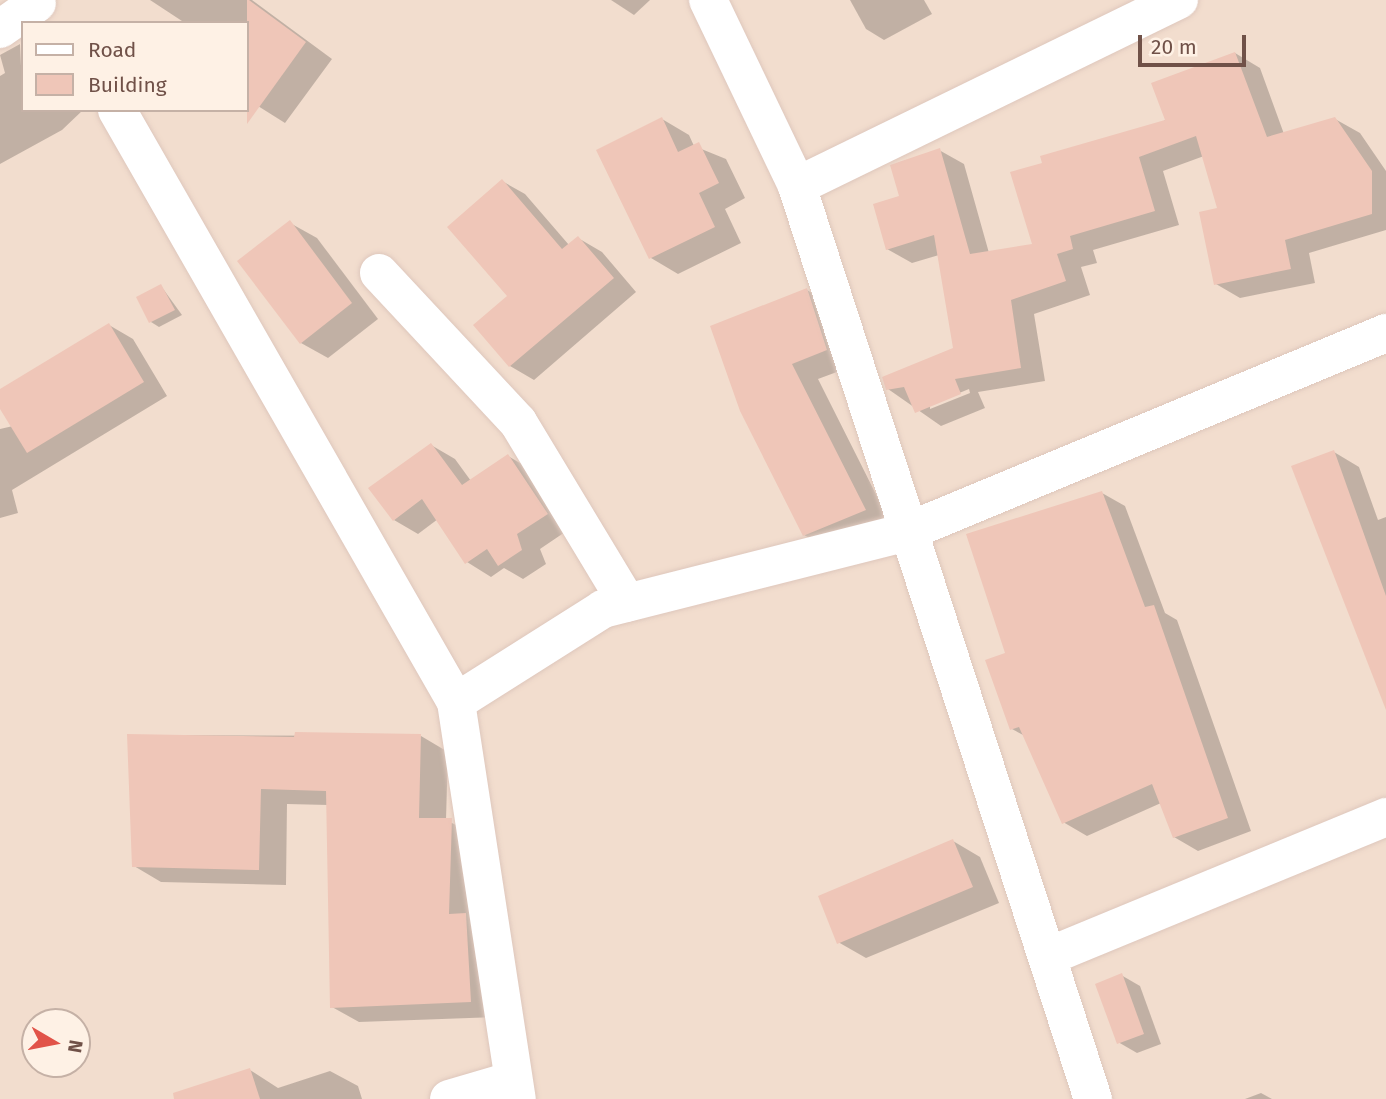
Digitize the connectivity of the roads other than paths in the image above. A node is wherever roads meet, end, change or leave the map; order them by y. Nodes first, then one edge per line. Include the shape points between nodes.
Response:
1 (708, 0) edge
2 (1179, 0) edge
3 (41, 9) edge
4 (0, 29) edge
5 (118, 112) edge
6 (797, 186) junction
7 (379, 273) dead end
8 (1386, 333) edge
9 (912, 529) junction
10 (627, 603) junction
11 (456, 702) junction
12 (1386, 817) edge
13 (1049, 956) junction
14 (514, 1090) edge
15 (449, 1099) edge
16 (1093, 1099) edge

1 - 6 street
2 - 6 street
3 - 4 street
5 - 11 street
6 - 9 street
7 - 10 street via 518,422
8 - 9 street
9 - 10 street
9 - 13 street
10 - 11 street via 603,609
11 - 14 street
12 - 13 street
13 - 16 street
14 - 15 street

